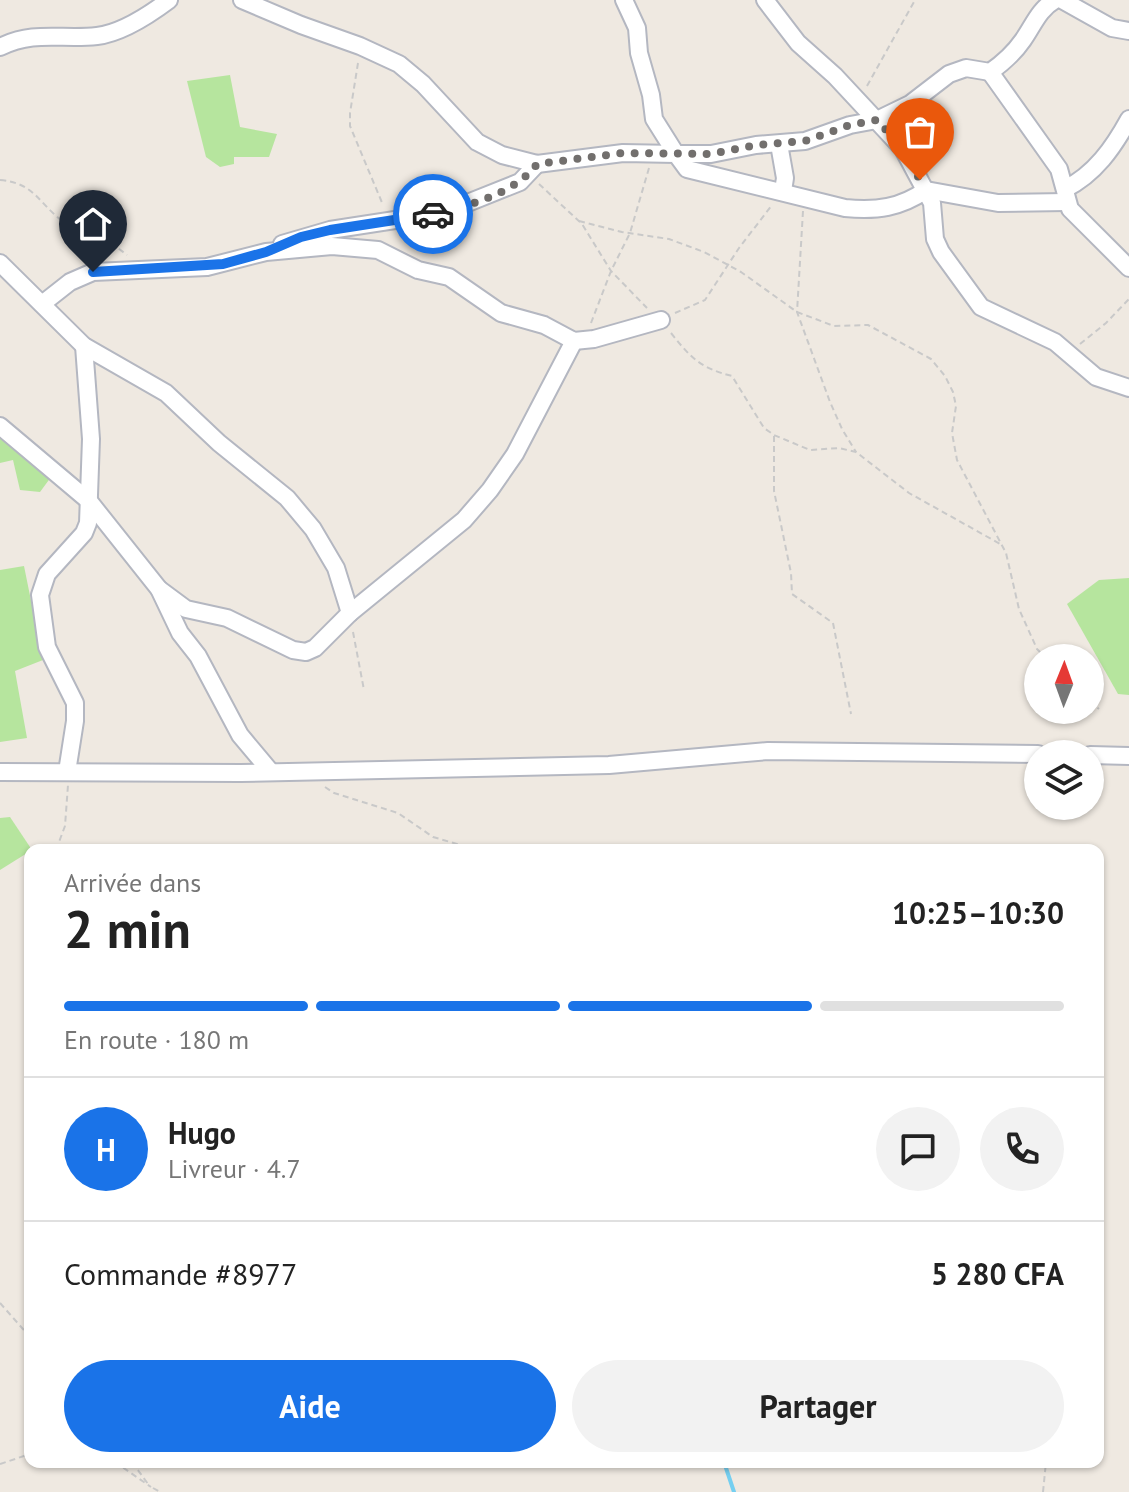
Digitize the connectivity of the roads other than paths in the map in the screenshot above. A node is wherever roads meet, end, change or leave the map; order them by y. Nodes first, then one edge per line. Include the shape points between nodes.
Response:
1 (169, 0) edge
2 (242, 0) edge
3 (624, 0) edge
4 (765, 0) edge
5 (1055, 0) edge
6 (1062, 0) edge
7 (1129, 31) edge
8 (0, 47) edge
9 (990, 72) junction
10 (1129, 119) edge
11 (877, 120) junction
12 (779, 144) junction
13 (676, 154) junction
14 (533, 170) junction
15 (926, 190) junction
16 (783, 191) junction
17 (1066, 195) junction
18 (266, 252) junction
19 (0, 263) edge
20 (1129, 268) edge
21 (42, 304) junction
22 (661, 320) road end
23 (574, 341) junction
24 (84, 346) junction
25 (1129, 388) edge
26 (0, 426) edge
27 (89, 501) junction
28 (159, 589) junction
29 (350, 613) junction
30 (1024, 754) edge
31 (1104, 755) edge
32 (1129, 756) edge
33 (0, 772) edge
34 (67, 772) junction
35 (271, 772) junction

1 - 8 street via 109,33 30,36
2 - 14 street via 383,56 412,74 477,142
3 - 13 street via 637,28 654,119
4 - 11 street via 798,43
5 - 9 street
6 - 7 street via 1112,28
9 - 11 street via 966,68 949,74 910,104
9 - 17 street via 1059,169
10 - 17 street via 1103,159
11 - 12 street
11 - 15 street via 903,149
12 - 13 street
12 - 16 street
13 - 14 street via 623,153
13 - 16 street via 687,169
14 - 18 street via 502,191 455,208 336,228
15 - 16 street via 885,209 845,208
15 - 17 street via 998,203
15 - 25 street via 941,252 981,307 1055,342 1096,377
17 - 20 street via 1084,225
18 - 21 street via 207,267 86,274
18 - 23 street via 332,246 378,250 418,270 449,277 501,313 544,325
19 - 21 street
21 - 24 street
22 - 23 street
23 - 29 street via 515,454 490,490 464,520
24 - 27 street
24 - 29 street via 166,393 287,498 336,568
26 - 27 street
27 - 28 street
27 - 34 street via 84,533 47,574 40,595 47,647 75,703
28 - 29 street via 186,609 227,618 300,653 315,648
28 - 35 street via 240,735
30 - 35 street via 768,751 609,765
31 - 32 street
33 - 34 street
34 - 35 street

